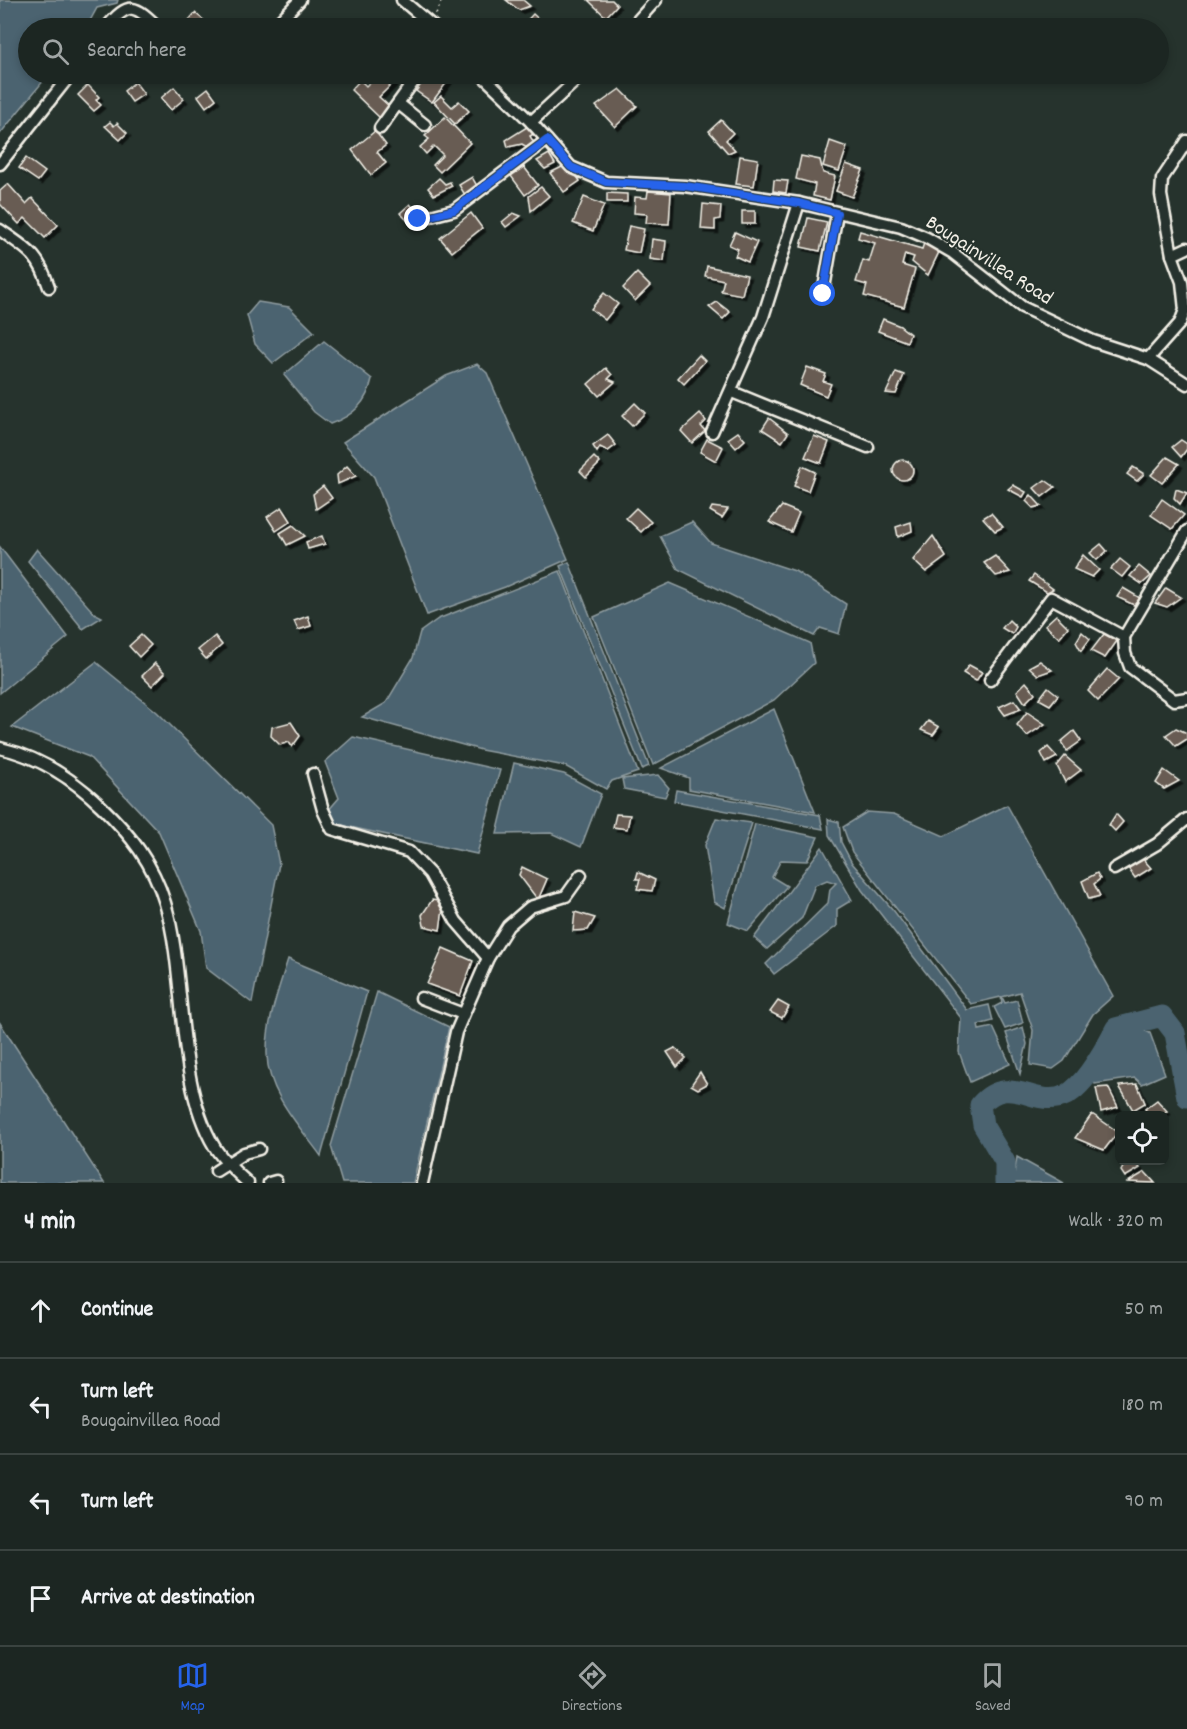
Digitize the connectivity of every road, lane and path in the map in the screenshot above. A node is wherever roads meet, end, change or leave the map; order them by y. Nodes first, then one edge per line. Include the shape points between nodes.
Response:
1 (300, 0) edge
2 (402, 0) edge
3 (442, 0) edge
4 (656, 0) edge
5 (114, 18) edge
6 (148, 18) edge
7 (283, 18) edge
8 (423, 18) edge
9 (436, 18) edge
10 (640, 18) edge
11 (63, 84) edge
12 (412, 84) edge
13 (491, 84) edge
14 (573, 84) edge
15 (399, 104) junction
16 (531, 122) junction
17 (425, 125) dead end
18 (380, 128) dead end
19 (547, 140) junction
20 (1187, 141) edge
21 (0, 164) edge
22 (799, 203) junction
23 (837, 213) junction
24 (418, 219) dead end
25 (0, 230) edge
26 (1187, 248) edge
27 (1172, 255) junction
28 (49, 287) dead end
29 (823, 294) dead end
30 (1149, 359) junction
31 (1187, 384) edge
32 (732, 392) junction
33 (712, 432) dead end
34 (868, 447) dead end
35 (1187, 531) edge
36 (1124, 637) junction
37 (990, 680) dead end
38 (1187, 698) edge
39 (0, 748) edge
40 (313, 774) dead end
41 (1187, 819) edge
42 (1114, 869) dead end
43 (581, 874) dead end
44 (488, 958) junction
45 (422, 998) dead end
46 (463, 1014) junction
47 (259, 1149) dead end
48 (228, 1162) junction
49 (216, 1171) dead end
50 (248, 1183) edge
51 (422, 1183) edge

1 - 7 street
2 - 8 street
3 - 9 path
4 - 10 street
5 - 6 street via 128,7 137,8
11 - 21 street
12 - 15 street
13 - 16 street, Bougainvillea Road
14 - 16 street
15 - 17 street
15 - 18 street
16 - 19 street, Bougainvillea Road
19 - 22 street, Bougainvillea Road via 571,167 606,182 685,186
19 - 24 street via 454,210
20 - 27 street via 1162,179 1161,195
22 - 23 street, Bougainvillea Road
22 - 32 street via 763,317
23 - 29 street
23 - 30 street, Bougainvillea Road via 901,227 927,238 953,253 1022,308
25 - 28 street via 34,255
26 - 27 street
27 - 30 street via 1182,282 1185,310 1180,323
30 - 31 street, Bougainvillea Road
32 - 33 street
32 - 34 street
35 - 36 street
36 - 37 street via 1051,598
36 - 38 street via 1130,667 1174,700
39 - 48 street via 34,758 81,788 130,834 144,854 165,902 172,931 196,1102 214,1147
40 - 44 street via 332,829 409,852 430,874 456,921
41 - 42 street via 1157,844
43 - 44 street via 566,896 530,907 508,926
44 - 46 street
45 - 46 street
46 - 51 street via 449,1055
47 - 48 street
48 - 49 street
48 - 50 street

